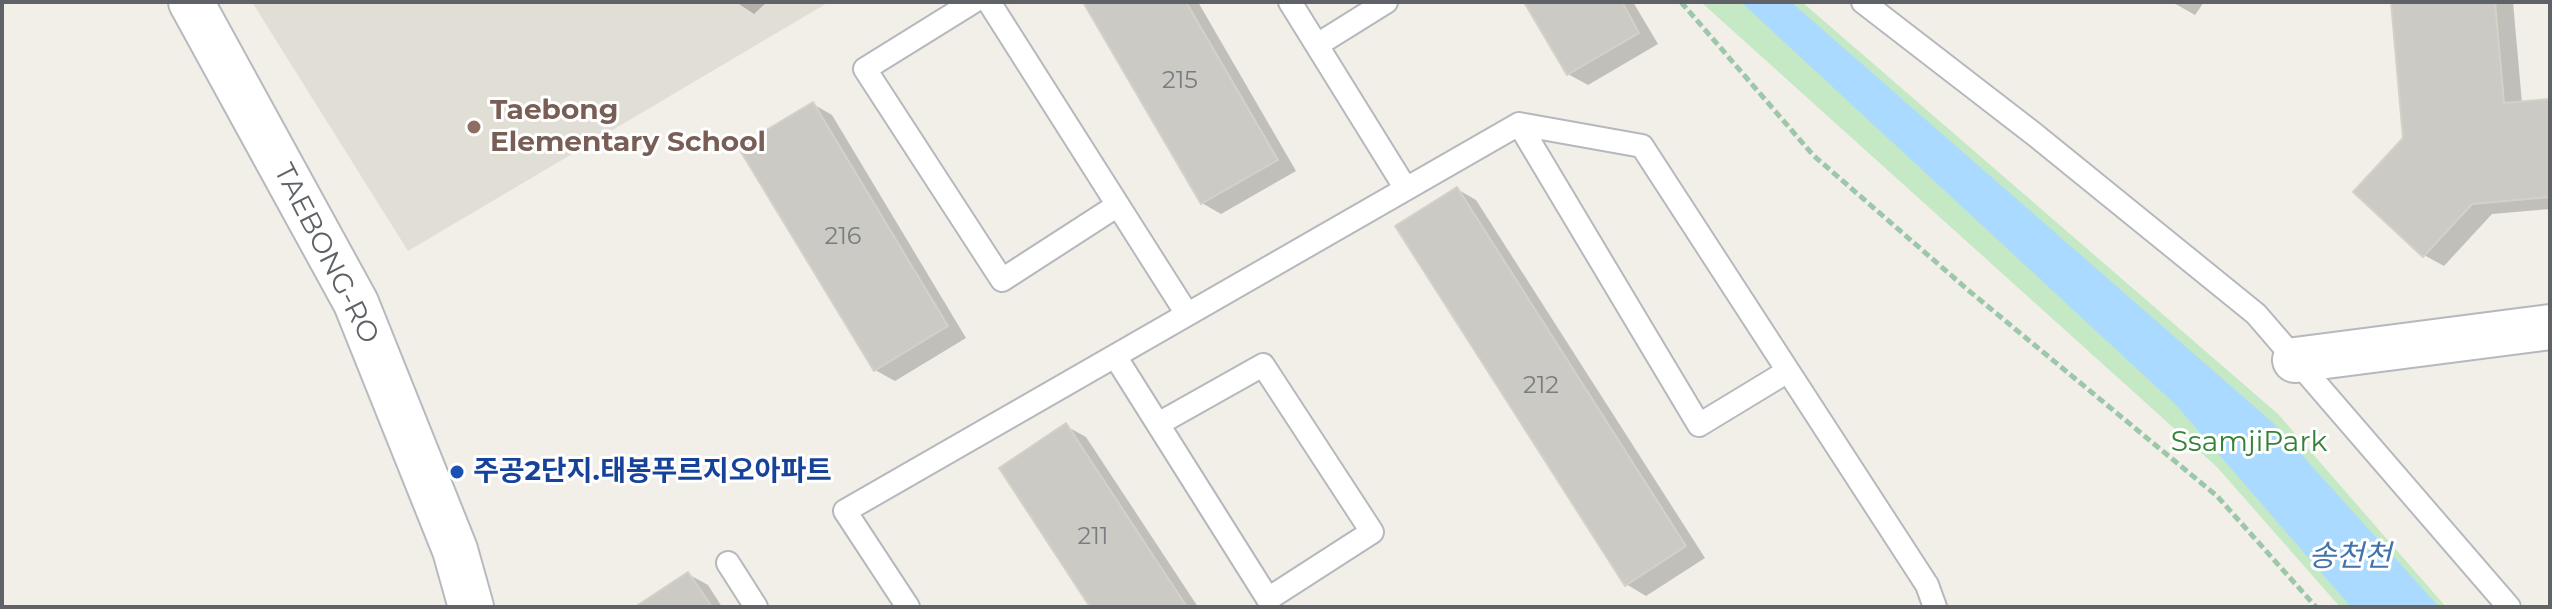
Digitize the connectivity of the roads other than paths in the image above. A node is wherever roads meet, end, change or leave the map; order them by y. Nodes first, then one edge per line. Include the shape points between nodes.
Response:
1 (191, 2) edge
2 (973, 2) edge
3 (989, 2) edge
4 (1290, 2) edge
5 (1386, 2) edge
6 (1863, 2) edge
7 (1317, 45) junction
8 (1519, 124) junction
9 (1406, 189) junction
10 (1118, 205) junction
11 (1187, 314) junction
12 (2550, 327) edge
13 (1115, 356) junction
14 (2295, 360) junction
15 (1788, 371) junction
16 (1158, 424) junction
17 (728, 563) dead end
18 (471, 607) edge
19 (756, 607) edge
20 (908, 607) edge
21 (1935, 607) edge
22 (2509, 607) edge

1 - 18 main road, TAEBONG-RO via 356,303 455,550
2 - 10 lane via 865,69 1002,280
3 - 10 lane
4 - 7 lane
5 - 7 lane
6 - 14 lane via 2256,314
7 - 9 lane
8 - 9 lane
8 - 15 lane via 1642,146
8 - 15 lane via 1699,425
9 - 11 lane
10 - 11 lane
11 - 13 lane
12 - 14 main road
13 - 16 lane
13 - 20 lane via 845,511
14 - 22 lane
15 - 21 lane via 1927,585
16 - 16 lane via 1268,599 1372,532 1263,365
17 - 19 lane

